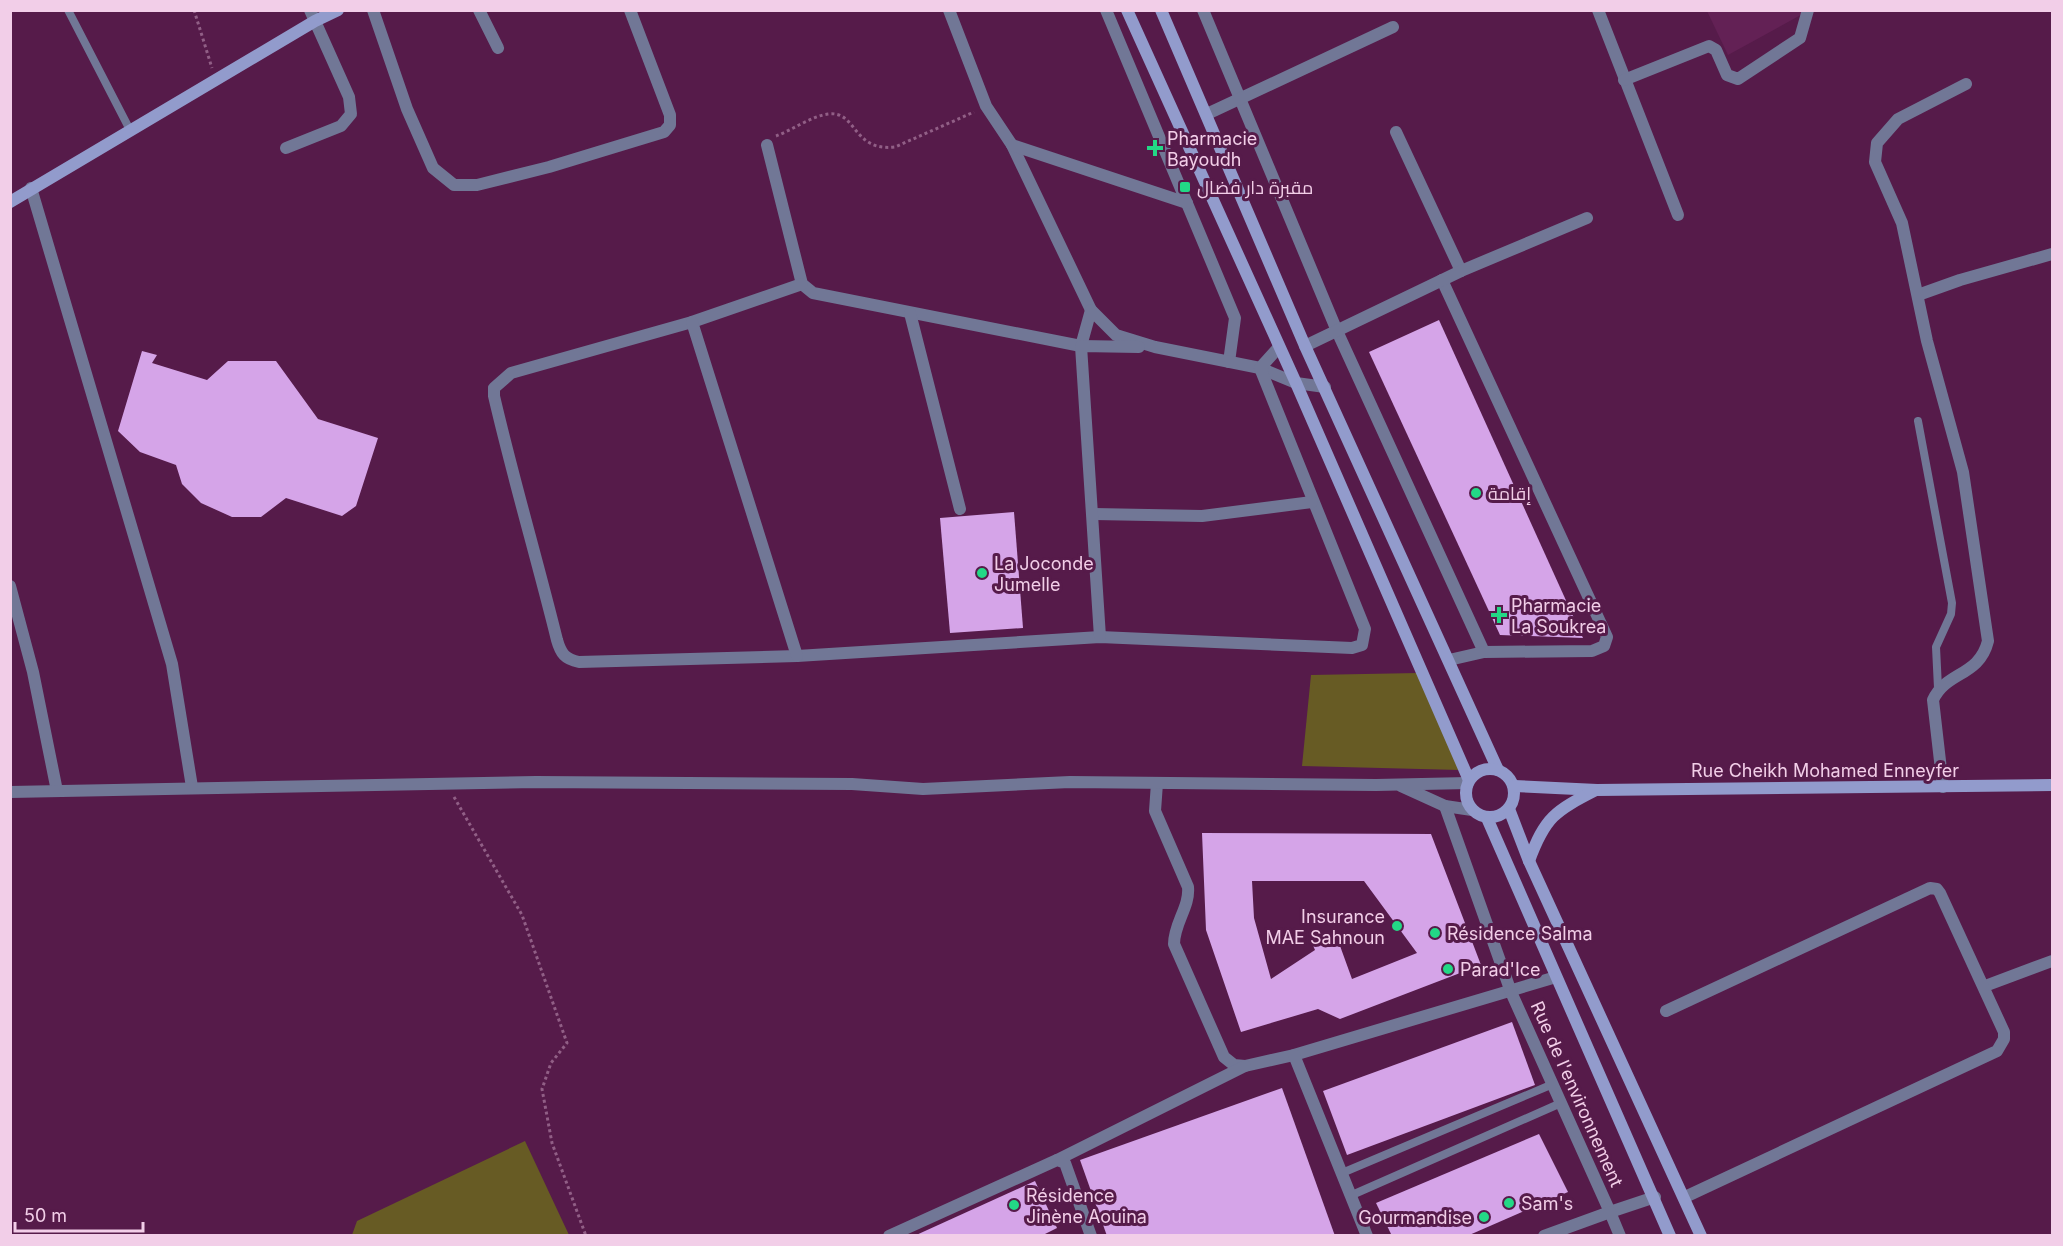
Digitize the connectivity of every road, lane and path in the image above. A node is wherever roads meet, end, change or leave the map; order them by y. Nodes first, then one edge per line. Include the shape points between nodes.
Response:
1 (68, 10) edge
2 (194, 10) edge
3 (338, 10) edge
4 (373, 10) edge
5 (479, 10) edge
6 (630, 10) edge
7 (949, 10) edge
8 (1106, 10) edge
9 (1127, 10) edge
10 (1161, 10) edge
11 (1203, 10) edge
12 (1598, 10) edge
13 (1808, 10) edge
14 (313, 16) edge
15 (1393, 27) dead end
16 (498, 48) dead end
17 (1624, 80) junction
18 (216, 81) junction
19 (1966, 84) dead end
20 (1239, 99) junction
21 (987, 106) junction
22 (1207, 114) junction
23 (130, 130) junction
24 (1396, 132) dead end
25 (767, 145) joint
26 (1012, 145) junction
27 (286, 148) dead end
28 (31, 188) junction
29 (10, 202) edge
30 (1187, 203) junction
31 (1678, 215) dead end
32 (1587, 218) dead end
33 (2052, 254) edge
34 (1461, 271) junction
35 (1442, 280) junction
36 (802, 285) junction
37 (1918, 295) junction
38 (1091, 310) junction
39 (910, 313) junction
40 (692, 322) junction
41 (1337, 331) junction
42 (1081, 346) junction
43 (1305, 346) junction
44 (1155, 347) junction
45 (1279, 347) junction
46 (1229, 362) junction
47 (1260, 368) junction
48 (1296, 383) junction
49 (1325, 387) junction
50 (1918, 421) dead end
51 (1312, 502) junction
52 (960, 509) dead end
53 (1094, 514) junction
54 (10, 586) edge
55 (1100, 638) junction
56 (1484, 652) junction
57 (797, 656) junction
58 (1449, 660) junction
59 (1938, 688) junction
60 (1498, 770) junction
61 (1468, 781) junction
62 (446, 783) junction
63 (1157, 783) junction
64 (1397, 784) junction
65 (1514, 786) junction
66 (2052, 786) edge
67 (192, 787) junction
68 (1943, 787) junction
69 (1597, 790) junction
70 (57, 791) junction
71 (10, 792) edge
72 (1444, 806) junction
73 (1509, 808) junction
74 (1472, 810) junction
75 (1487, 818) junction
76 (1529, 861) junction
77 (2052, 961) edge
78 (1556, 977) junction
79 (1985, 986) junction
80 (1511, 992) junction
81 (1666, 1011) dead end
82 (1294, 1055) junction
83 (1245, 1066) junction
84 (1553, 1084) junction
85 (1561, 1103) junction
86 (1057, 1160) junction
87 (1342, 1173) junction
88 (1352, 1196) junction
89 (1655, 1197) junction
90 (1685, 1197) junction
91 (1610, 1212) junction
92 (586, 1236) edge
93 (889, 1236) edge
94 (1091, 1236) edge
95 (1367, 1236) edge
96 (1544, 1236) edge
97 (1620, 1236) edge
98 (1670, 1236) edge
99 (1701, 1236) edge

1 - 23 lane
2 - 18 path
3 - 14 main road
4 - 6 street via 407,109 433,168 454,185 477,185 549,167 664,132 670,125 670,115
5 - 16 street
7 - 21 street
8 - 30 street
9 - 45 main road
10 - 22 main road
11 - 20 street
12 - 17 street
13 - 17 street via 1800,38 1738,79 1727,75 1716,50 1709,46
14 - 18 main road
14 - 27 street via 349,97 351,114 341,126
15 - 20 street
17 - 31 street
18 - 23 main road
19 - 37 street via 1898,119 1877,143 1875,162 1902,223
20 - 22 street
20 - 41 street
21 - 25 path via 895,147 873,147 862,140 844,116 827,114 771,139
21 - 26 street
22 - 43 main road
23 - 28 main road
24 - 34 street
25 - 36 street
26 - 30 street
26 - 38 street
28 - 29 main road
28 - 67 street via 172,664
30 - 46 street via 1235,318
32 - 34 street
33 - 37 street
34 - 35 street
35 - 41 street
35 - 56 street via 1607,637 1604,646 1592,651
36 - 39 street via 813,293
36 - 40 street
37 - 59 street via 1964,472 1988,641 1985,654 1975,666
38 - 42 street
38 - 44 street via 1116,335
39 - 42 street
39 - 52 street
40 - 57 street
40 - 57 street via 511,373 494,388 506,450 560,654 579,662
41 - 43 street
41 - 56 street
42 - 44 street
42 - 53 street
43 - 49 main road
44 - 46 street
45 - 47 street
45 - 48 main road
46 - 47 street
47 - 48 street
47 - 51 street
48 - 49 street
48 - 61 main road
49 - 58 main road
50 - 59 lane via 1952,603 1936,647
51 - 53 street via 1202,516
51 - 55 street via 1365,629 1362,645 1352,648
53 - 55 street
54 - 70 street via 33,672
55 - 57 street
56 - 58 street
58 - 60 main road
59 - 68 street via 1933,700
60 - 61 main road via 1482,770
60 - 65 main road
61 - 64 street
61 - 74 main road via 1465,792
62 - 63 street via 782,783 922,789 1070,782
62 - 67 street
62 - 92 path via 522,915 549,984 567,1043 551,1063 542,1089 552,1143
63 - 64 street
63 - 83 street via 1155,811 1189,895 1175,926 1174,944 1224,1057 1234,1065
64 - 72 street
65 - 69 main road, Rue Cheikh Mohamed Enneyfer
65 - 73 main road
66 - 68 main road, Rue Cheikh Mohamed Enneyfer
67 - 70 street
68 - 69 main road, Rue Cheikh Mohamed Enneyfer
69 - 76 main road via 1563,807 1548,821
70 - 71 street
72 - 74 street
72 - 80 street, Rue de l'environnement
73 - 75 main road
73 - 76 main road
74 - 75 main road
75 - 78 main road
76 - 90 main road
77 - 79 street
78 - 80 street
78 - 89 main road
79 - 81 street via 1940,893 1930,888
79 - 90 street via 2004,1032 1997,1051
80 - 82 street
80 - 84 street, Rue de l'environnement
82 - 83 street
82 - 87 street
83 - 86 street
84 - 85 street, Rue de l'environnement
84 - 87 lane
85 - 88 lane
85 - 91 street, Rue de l'environnement
86 - 93 street
86 - 94 street via 1065,1163
87 - 88 street
88 - 95 street
89 - 91 street
89 - 98 main road
90 - 99 main road
91 - 96 street
91 - 97 street, Rue de l'environnement

